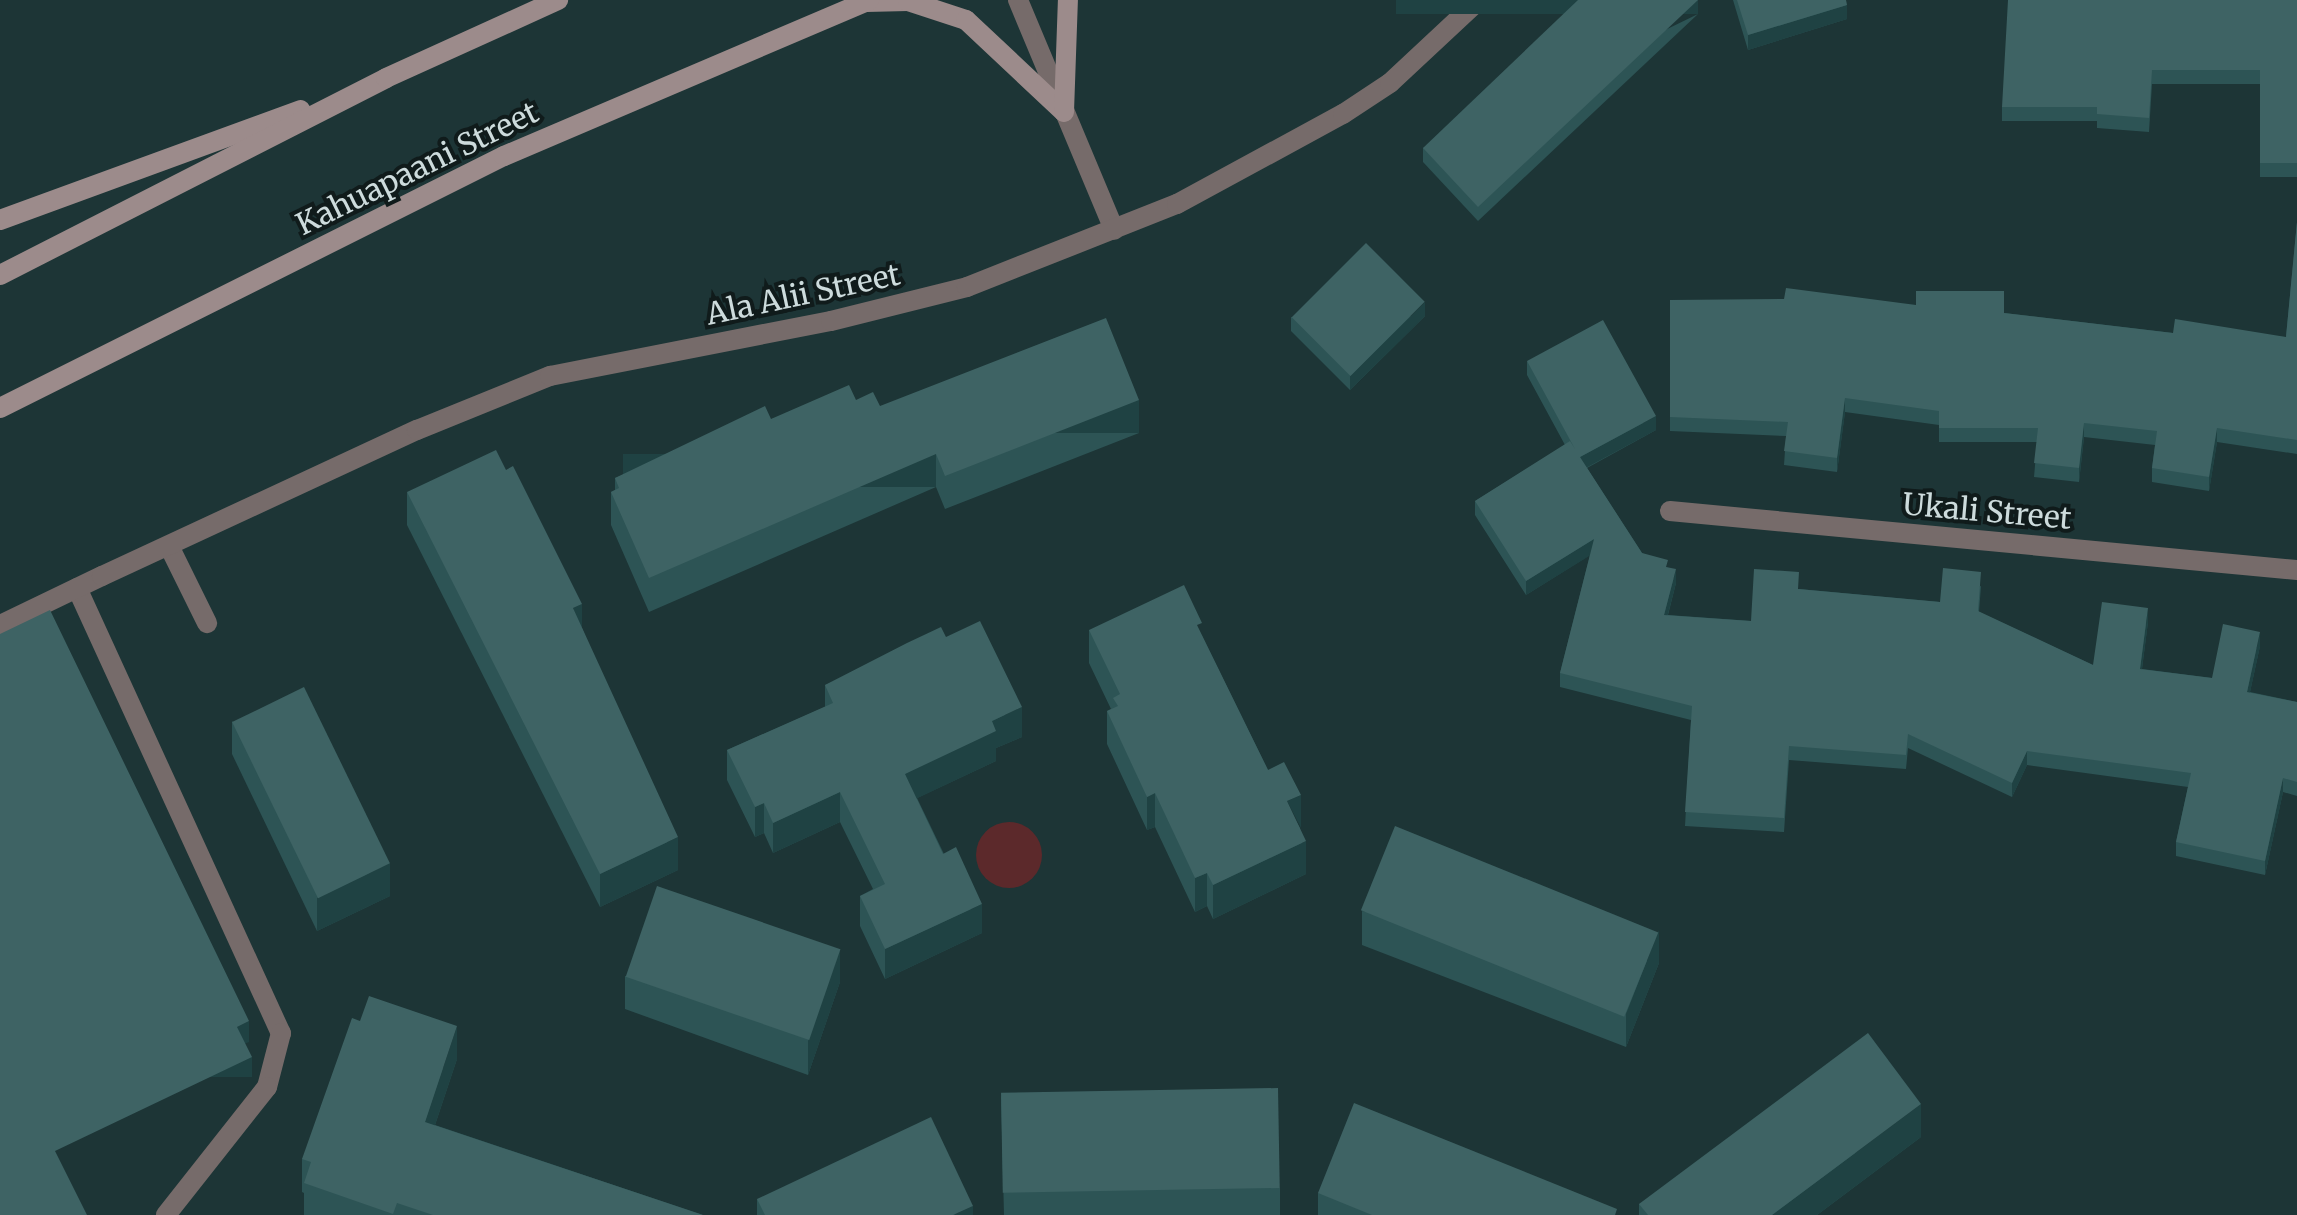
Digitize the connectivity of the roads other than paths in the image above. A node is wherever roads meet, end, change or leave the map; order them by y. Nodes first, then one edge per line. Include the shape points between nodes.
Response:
1 (558, 0) edge
2 (1018, 0) edge
3 (1068, 0) edge
4 (1479, 0) edge
5 (867, 1) edge
6 (386, 78) junction
7 (1064, 112) junction
8 (0, 220) edge
9 (1114, 230) junction
10 (0, 275) edge
11 (0, 408) edge
12 (1670, 511) dead end
13 (168, 546) junction
14 (2297, 570) edge
15 (77, 588) junction
16 (208, 623) dead end
17 (0, 624) edge
18 (166, 1215) edge

1 - 6 main road
2 - 7 street
3 - 7 main road
4 - 9 street, Ala Alii Street via 1390,82 1343,114 1272,156
5 - 7 main road via 908,1 966,20
5 - 11 main road, Kahuapaani Street via 504,156
6 - 8 main road
6 - 10 main road
7 - 9 street
9 - 13 street, Ala Alii Street via 948,292 550,376
12 - 14 street, Ukali Street
13 - 15 street, Ala Alii Street
13 - 16 street
15 - 17 street, Ala Alii Street
15 - 18 street via 281,1033 267,1086

